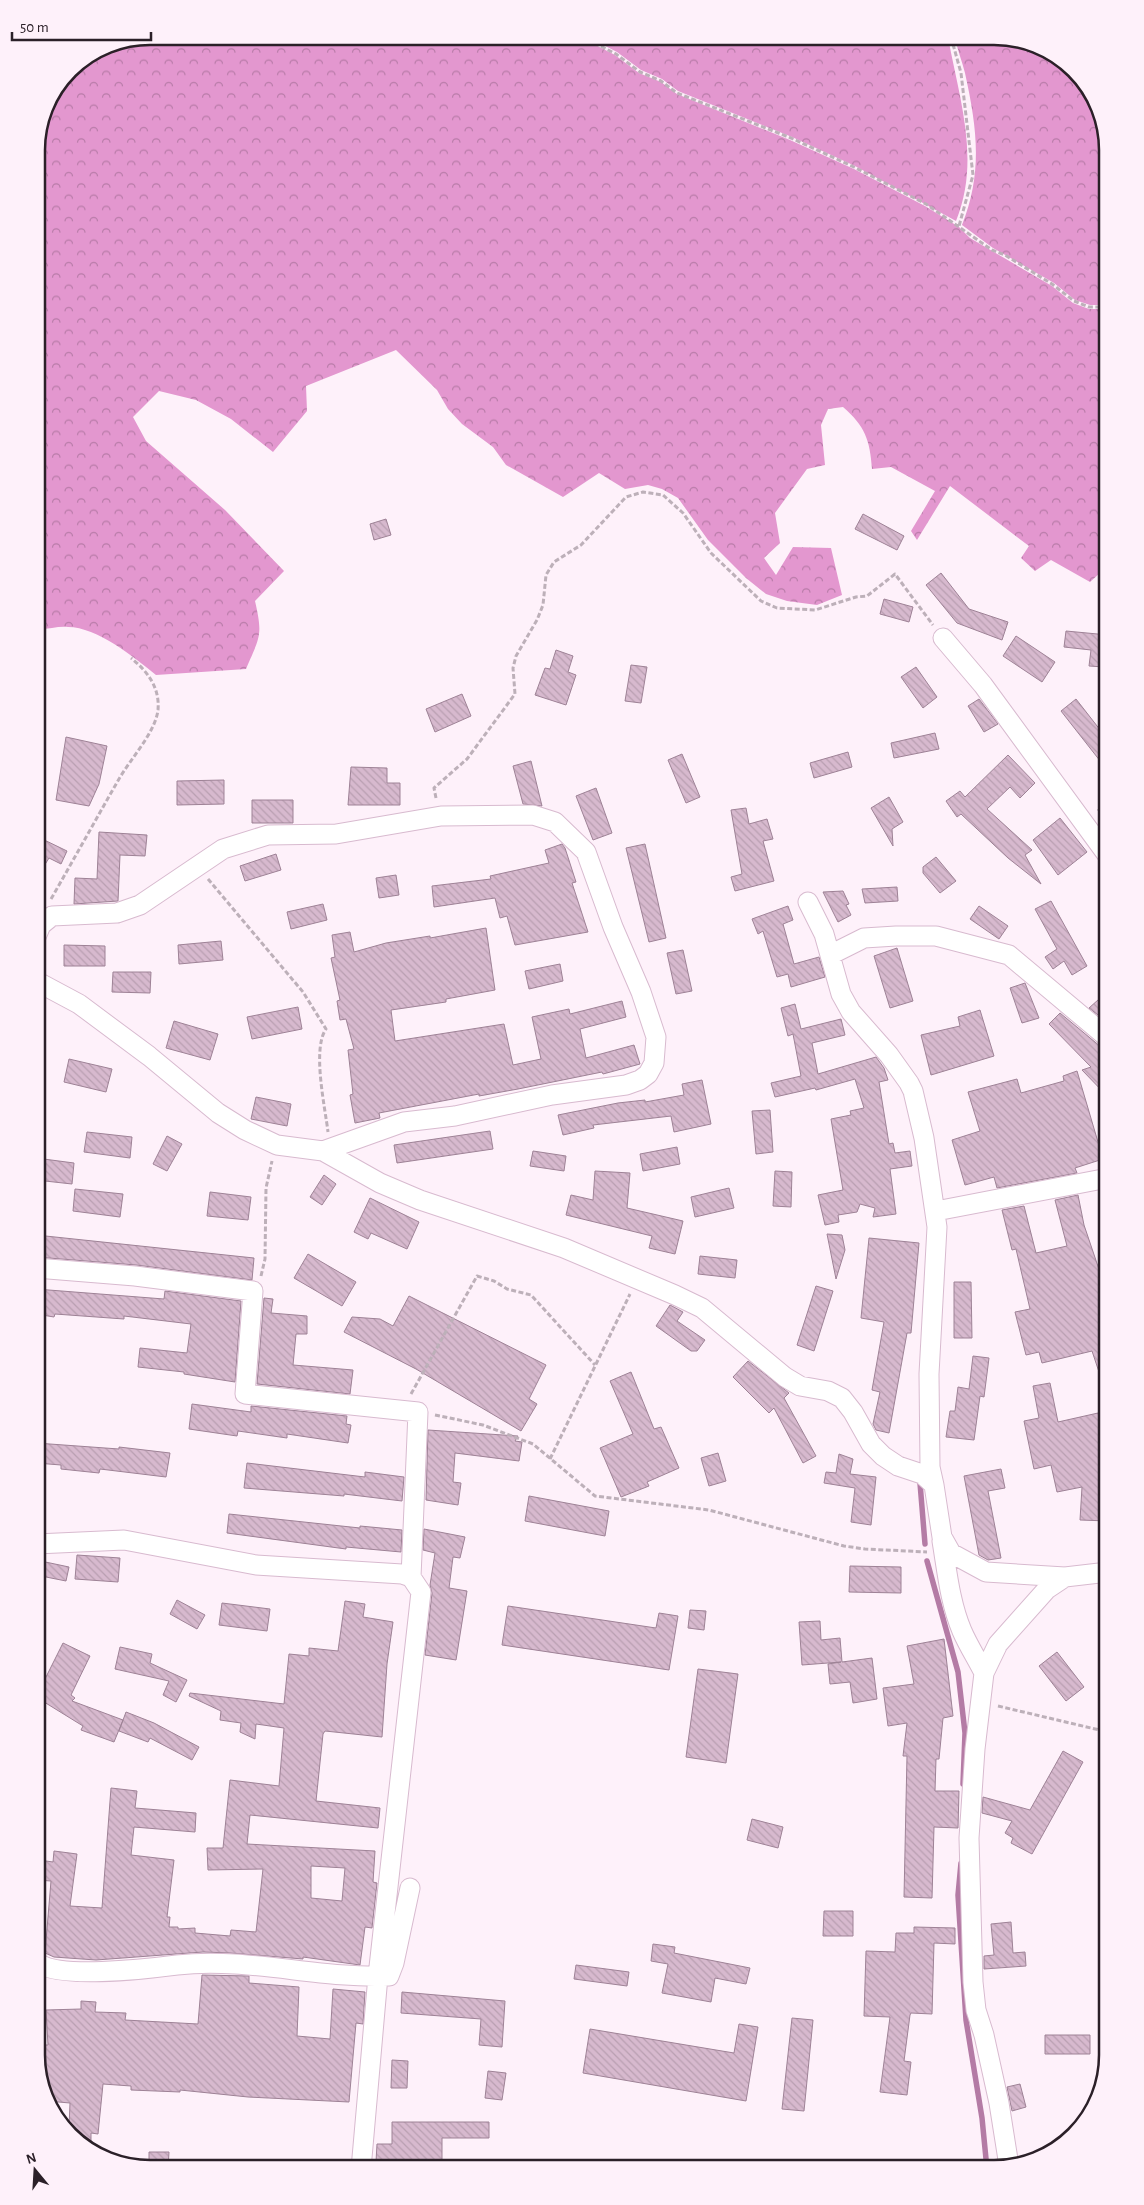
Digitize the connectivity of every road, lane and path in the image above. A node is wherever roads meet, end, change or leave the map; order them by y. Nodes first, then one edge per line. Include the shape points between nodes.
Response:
1 (598, 45) edge
2 (954, 45) edge
3 (959, 226) junction
4 (1099, 308) edge
5 (943, 638) joint
6 (131, 658) dead end
7 (441, 816) junction
8 (1099, 844) edge
9 (197, 865) junction
10 (808, 902) dead end
11 (45, 915) edge
12 (45, 924) edge
13 (830, 955) junction
14 (45, 986) edge
15 (1099, 1030) edge
16 (277, 1145) junction
17 (326, 1150) junction
18 (1099, 1180) edge
19 (936, 1211) junction
20 (45, 1269) edge
21 (637, 1280) junction
22 (253, 1291) junction
23 (595, 1366) junction
24 (410, 1411) junction
25 (550, 1459) junction
26 (934, 1485) junction
27 (45, 1544) edge
28 (943, 1544) junction
29 (1099, 1573) edge
30 (411, 1577) junction
31 (1065, 1577) junction
32 (984, 1673) junction
33 (981, 1701) junction
34 (1099, 1730) edge
35 (410, 1888) dead end
36 (45, 1968) edge
37 (378, 1976) junction
38 (1008, 2159) edge
39 (362, 2160) edge

1 - 3 path via 678,93 854,167 926,204
2 - 3 path via 961,72 973,175
3 - 4 path via 992,250 1052,284 1074,302
5 - 7 path via 895,574 867,596 815,610 778,608 761,601 711,553 683,513 663,495 643,492 626,497 581,545 554,562 546,575 537,620 516,656 514,694 467,759 434,788
5 - 8 street via 984,685
6 - 11 path via 154,686 158,709 156,721 119,779
7 - 9 street via 336,834 268,835 223,849
7 - 17 street via 533,815 554,822 586,852 651,1020 656,1037 654,1063 640,1080 626,1085 404,1122
9 - 12 street via 140,905 117,913 52,916
9 - 17 path via 303,992 326,1029 321,1036 320,1066
10 - 13 street via 824,934
13 - 15 street via 864,938 896,936 936,936 1009,955
13 - 19 street via 841,994 851,1012 889,1055 913,1091
14 - 16 street via 79,1004 218,1113
16 - 17 street
16 - 22 path via 266,1188 265,1259 259,1287
17 - 21 street via 380,1183 420,1200 564,1248
18 - 19 street
19 - 26 street via 929,1374 930,1467
20 - 22 street
21 - 23 path
21 - 26 street via 702,1308 800,1386 828,1391 842,1398 871,1444 883,1456 898,1466 922,1474
22 - 24 street via 245,1394
23 - 24 path via 531,1295 477,1276
23 - 25 path
24 - 25 path via 483,1425 533,1444
24 - 30 street
25 - 28 path via 595,1496 709,1510 865,1549
26 - 28 street
27 - 30 street via 124,1540 256,1565 393,1573
28 - 31 street via 951,1553 986,1572
28 - 32 street via 949,1586 962,1632
29 - 31 street
30 - 37 street via 421,1592
31 - 32 street via 1047,1589 998,1644
32 - 33 street
33 - 34 path
33 - 38 street via 969,1838 973,1982
35 - 37 street via 394,1963 389,1976
36 - 37 street via 62,1971 129,1971 208,1961
37 - 39 street

